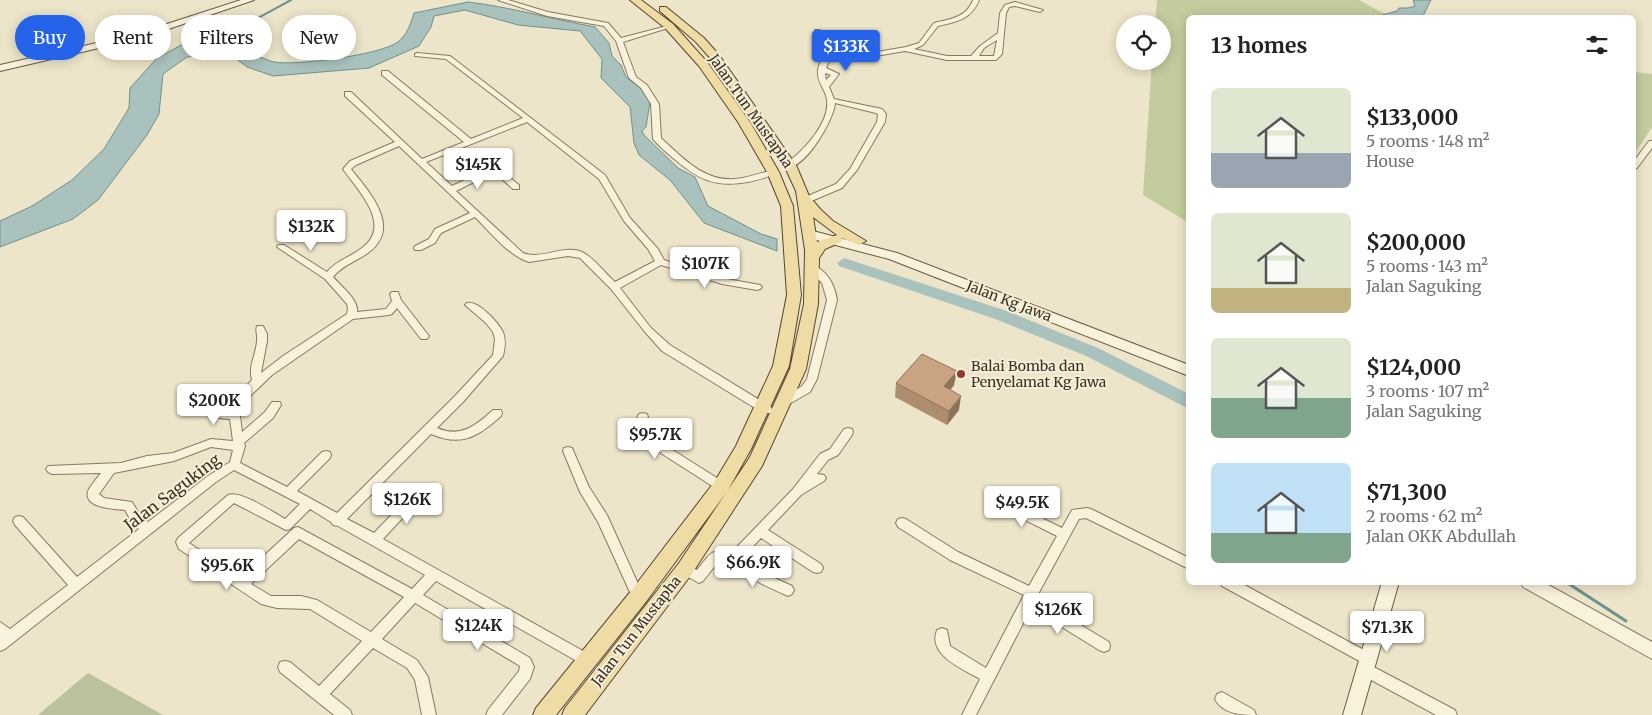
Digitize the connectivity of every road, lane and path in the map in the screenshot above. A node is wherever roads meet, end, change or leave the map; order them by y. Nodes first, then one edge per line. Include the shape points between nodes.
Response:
1 (235, 0) edge
2 (250, 0) edge
3 (501, 0) edge
4 (976, 0) edge
5 (1002, 0) edge
6 (646, 1) edge
7 (1011, 2) edge
8 (1040, 10) dead end
9 (669, 20) junction
10 (817, 31) dead end
11 (1001, 34) junction
12 (619, 41) junction
13 (843, 42) junction
14 (908, 49) junction
15 (417, 55) dead end
16 (974, 57) junction
17 (0, 63) edge
18 (0, 68) edge
19 (821, 70) junction
20 (385, 74) dead end
21 (825, 87) junction
22 (348, 94) dead end
23 (831, 100) junction
24 (528, 119) junction
25 (468, 141) junction
26 (399, 142) junction
27 (1651, 148) edge
28 (478, 154) dead end
29 (420, 162) junction
30 (1636, 164) edge
31 (790, 165) junction
32 (495, 169) junction
33 (773, 172) junction
34 (516, 187) dead end
35 (451, 190) junction
36 (804, 195) junction
37 (787, 206) junction
38 (475, 214) junction
39 (807, 231) junction
40 (836, 239) junction
41 (859, 241) junction
42 (281, 247) dead end
43 (418, 248) dead end
44 (893, 256) junction
45 (660, 262) junction
46 (812, 263) junction
47 (328, 277) junction
48 (614, 287) junction
49 (757, 287) dead end
50 (794, 295) junction
51 (470, 305) dead end
52 (351, 316) junction
53 (260, 328) dead end
54 (424, 336) dead end
55 (1125, 347) junction
56 (1186, 370) edge
57 (257, 380) junction
58 (1186, 381) edge
59 (276, 405) dead end
60 (200, 407) dead end
61 (775, 409) junction
62 (497, 413) dead end
63 (235, 416) junction
64 (643, 417) dead end
65 (429, 429) junction
66 (848, 432) dead end
67 (239, 443) junction
68 (568, 451) dead end
69 (326, 455) dead end
70 (234, 465) junction
71 (111, 468) junction
72 (52, 469) dead end
73 (820, 478) dead end
74 (721, 486) junction
75 (422, 490) dead end
76 (797, 492) junction
77 (288, 493) junction
78 (993, 499) dead end
79 (309, 503) junction
80 (19, 520) dead end
81 (338, 521) junction
82 (902, 522) dead end
83 (286, 525) junction
84 (149, 530) junction
85 (298, 532) junction
86 (761, 532) junction
87 (1064, 534) junction
88 (374, 541) junction
89 (733, 559) junction
90 (1186, 562) edge
91 (817, 568) dead end
92 (685, 569) junction
93 (434, 574) junction
94 (242, 584) junction
95 (76, 585) junction
96 (1231, 585) edge
97 (1390, 585) edge
98 (1534, 585) edge
99 (1540, 585) edge
100 (788, 590) dead end
101 (1550, 593) junction
102 (414, 596) junction
103 (638, 596) junction
104 (1030, 596) junction
105 (0, 628) edge
106 (942, 634) dead end
107 (5, 641) edge
108 (372, 641) junction
109 (1104, 646) dead end
110 (1652, 650) edge
111 (586, 660) junction
112 (1367, 664) junction
113 (285, 668) dead end
114 (989, 677) junction
115 (320, 695) junction
116 (1222, 698) dead end
117 (345, 715) edge
118 (429, 715) edge
119 (493, 715) edge
120 (544, 715) edge
121 (572, 715) edge
122 (969, 715) edge
123 (1249, 715) edge
124 (1352, 715) edge
125 (1450, 715) edge

1 - 17 main road via 138,33
2 - 18 main road via 139,36
3 - 12 street via 547,14 606,24
4 - 14 street via 969,13 954,21 936,24 921,44
5 - 7 street
6 - 9 main road
7 - 8 street
7 - 11 street via 1004,13
9 - 12 street
9 - 31 main road, Jalan Tun Mustapha via 700,40 715,57
9 - 33 main road via 722,91
10 - 13 street
11 - 16 street
11 - 16 street via 998,57
12 - 33 street via 629,70 655,104 657,139 679,159 703,178 722,184
13 - 14 street via 876,54
13 - 19 street via 825,60
14 - 16 street via 947,58
15 - 24 street via 448,57
19 - 21 street
19 - 21 street via 835,74
20 - 25 street
21 - 23 street
22 - 26 street
23 - 31 street via 824,125 804,155
23 - 36 street via 879,111 882,122 843,182 835,189
24 - 25 street
24 - 45 street via 602,177 612,189 629,224 656,252
25 - 29 street
26 - 29 street
26 - 47 street via 353,162 347,169 373,203 380,229 365,252 340,264
27 - 30 street
28 - 32 street
29 - 35 street
31 - 36 main road, Jalan Tun Mustapha
32 - 34 street
32 - 35 street
33 - 37 main road
35 - 38 street
36 - 39 main road, Jalan Tun Mustapha
36 - 41 main road via 813,211 827,224
37 - 39 main road via 794,221
37 - 50 main road
38 - 43 street via 438,231 432,241
38 - 48 street via 524,257 576,253
39 - 40 main road, Jalan Kg Jawa
39 - 41 main road, Jalan Kg Jawa via 837,233
39 - 46 main road, Jalan Tun Mustapha
39 - 50 main road
40 - 44 main road, Jalan Kg Jawa
40 - 46 main road via 820,246
41 - 44 main road, Jalan Kg Jawa
42 - 47 street
44 - 55 main road, Jalan Kg Jawa
45 - 48 street
45 - 49 street via 722,282
46 - 61 main road, Jalan Tun Mustapha via 811,304 798,369
46 - 61 street via 826,280 832,300 812,379 806,389
47 - 52 street via 351,303
48 - 61 street via 666,348
50 - 61 main road
51 - 65 street via 500,332 500,349 494,360
52 - 54 street via 389,312 396,298
52 - 57 street
53 - 57 street via 262,343 254,374
55 - 56 main road, Jalan Kg Jawa
55 - 58 main road, Jalan Kg Jawa via 1134,355
57 - 63 street via 238,402
59 - 67 street
60 - 63 street
61 - 74 main road
61 - 92 main road, Jalan Tun Mustapha via 756,461
62 - 65 street via 478,429 458,437 446,437
63 - 67 street
64 - 74 street via 635,432
65 - 81 street
66 - 76 street
67 - 70 street
67 - 71 street via 211,443 174,457
68 - 103 street
69 - 77 street
70 - 77 street, Jalan Saguking
70 - 84 street, Jalan Saguking
71 - 72 street
71 - 84 street via 93,496 102,503 128,505 138,522
73 - 76 street
74 - 103 main road
75 - 88 street
76 - 86 street
77 - 79 street, Jalan Saguking
78 - 87 street
79 - 81 street, Jalan Saguking
79 - 83 street
80 - 95 street
81 - 88 street, Jalan Saguking
82 - 104 street via 954,556
83 - 85 street
83 - 94 street via 232,498 182,542
84 - 95 street, Jalan Saguking
85 - 94 street
85 - 102 street
86 - 89 street
86 - 91 street
87 - 90 street via 1076,514 1088,513
87 - 104 street
88 - 93 street, Jalan Saguking
89 - 92 street via 717,555 699,577
89 - 100 street
92 - 121 main road, Jalan Tun Mustapha
93 - 102 street
93 - 111 street, Jalan Saguking
94 - 108 street via 271,603 313,604
95 - 107 street, Jalan Saguking
96 - 112 street
97 - 112 main road
98 - 101 street
99 - 101 street
101 - 110 street
102 - 108 street
102 - 119 street via 525,662 525,674
103 - 111 main road
104 - 109 street
104 - 114 street
105 - 107 street
106 - 114 street via 946,650
108 - 115 street
108 - 118 street via 416,669 421,677
111 - 120 main road
112 - 124 main road
112 - 125 street
113 - 115 street
114 - 122 street
115 - 117 street
116 - 123 street

